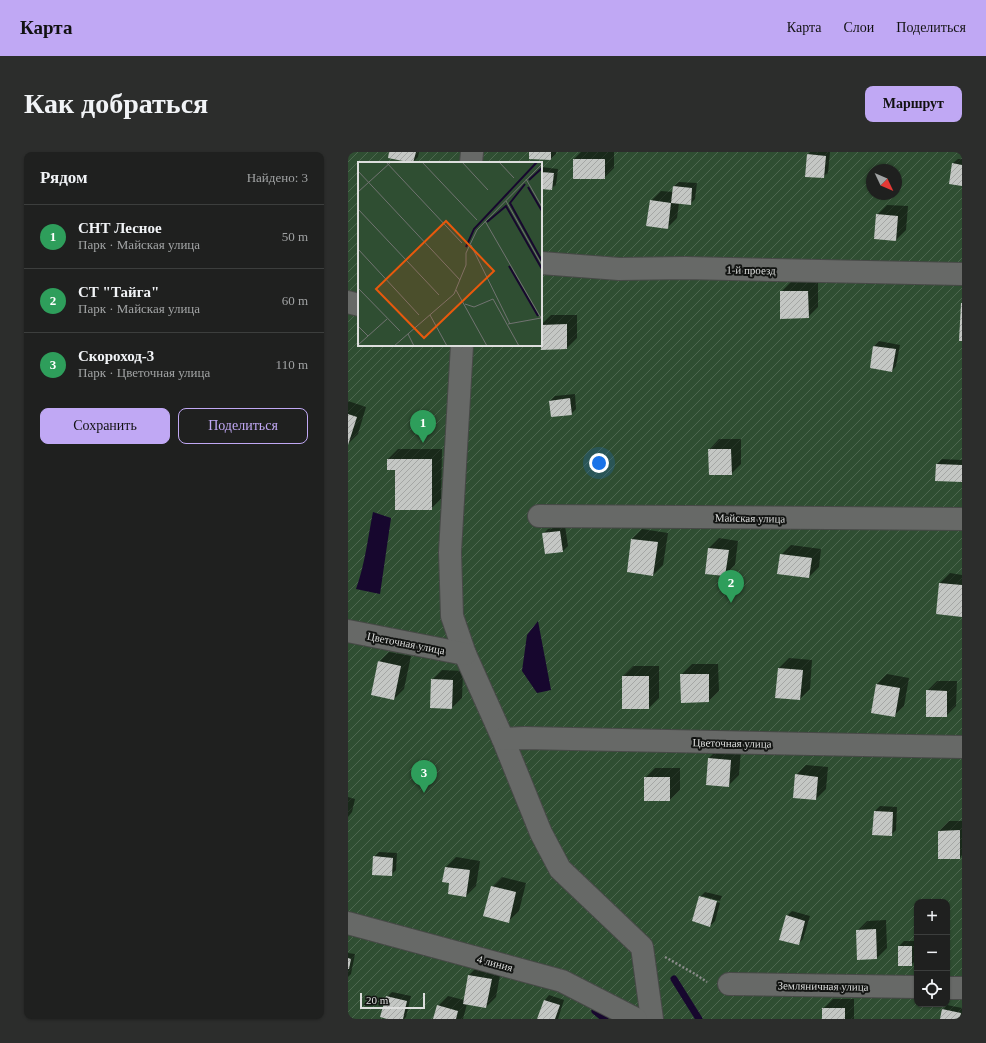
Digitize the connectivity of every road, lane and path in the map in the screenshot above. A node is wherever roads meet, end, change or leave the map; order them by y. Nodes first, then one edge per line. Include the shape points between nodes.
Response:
1 (472, 152) edge
2 (471, 162) edge
3 (542, 263) edge
4 (962, 274) edge
5 (348, 302) edge
6 (358, 305) edge
7 (462, 346) edge
8 (539, 516) dead end
9 (962, 520) edge
10 (348, 631) edge
11 (465, 654) junction
12 (503, 739) junction
13 (962, 747) edge
14 (348, 923) edge
15 (642, 947) junction
16 (729, 984) joint
17 (914, 987) edge
18 (950, 988) edge
19 (962, 988) edge
20 (636, 1019) edge
21 (652, 1019) edge

1 - 2 street
3 - 4 street, 1-й проезд via 619,269
5 - 6 street
7 - 11 street via 450,552 452,616
8 - 9 street, Майская улица
10 - 11 street, Цветочная улица
11 - 12 street
12 - 13 street, Цветочная улица
12 - 15 street via 541,833 560,869
14 - 20 street, 4 линия via 562,981
15 - 16 path via 671,959 716,988
15 - 21 street
16 - 17 street, Земляничная улица
18 - 19 street

